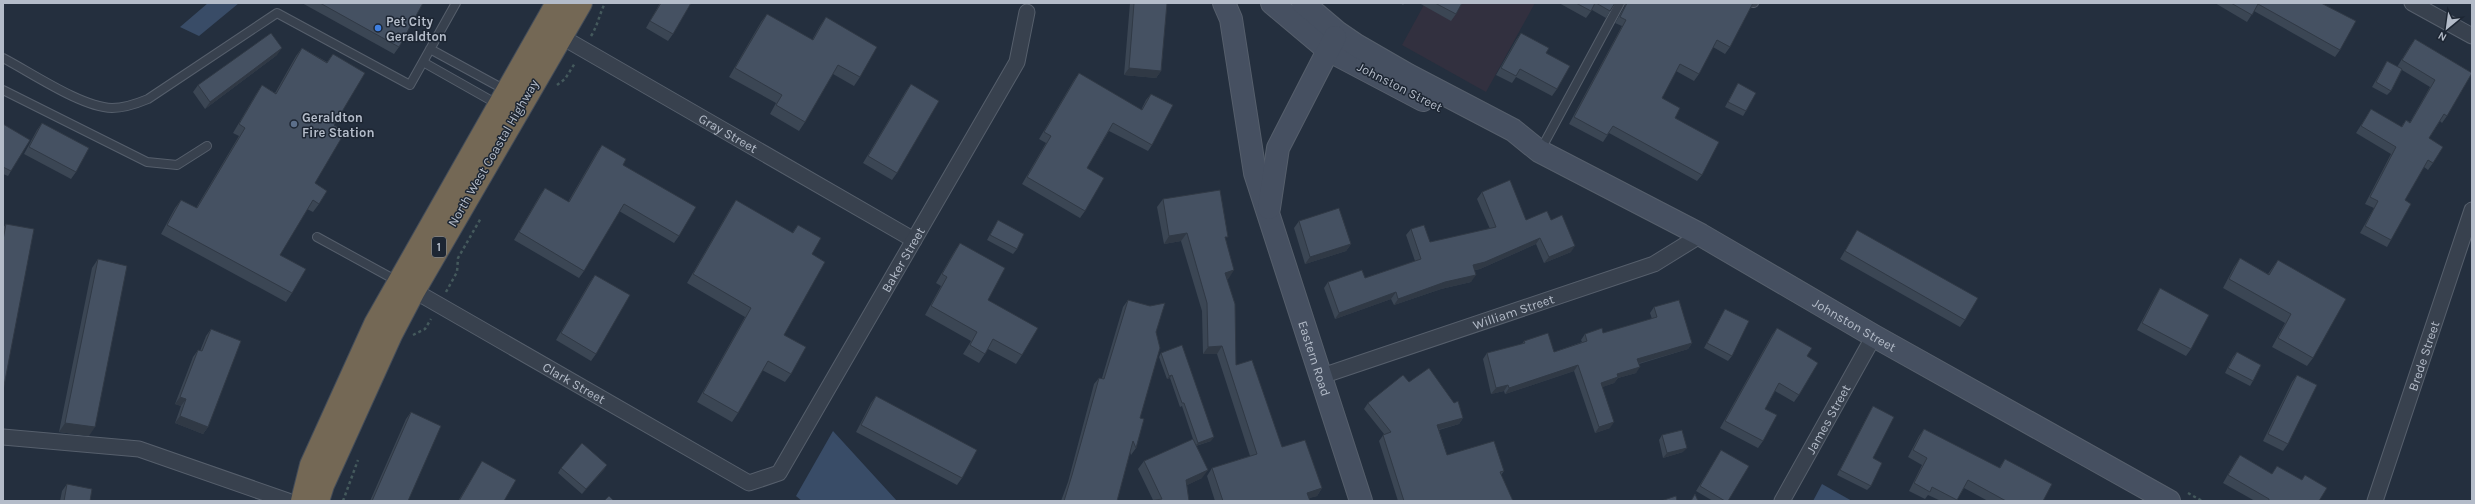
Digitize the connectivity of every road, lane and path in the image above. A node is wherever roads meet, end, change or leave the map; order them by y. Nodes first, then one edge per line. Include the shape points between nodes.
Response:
1 (456, 3) edge
2 (557, 3) edge
3 (581, 3) edge
4 (605, 3) edge
5 (1224, 3) edge
6 (1272, 3) edge
7 (1303, 3) edge
8 (1620, 3) edge
9 (2412, 3) edge
10 (1028, 12) dead end
11 (597, 26) dead end
12 (552, 31) junction
13 (2472, 36) edge
14 (1333, 41) junction
15 (430, 49) junction
16 (3, 58) edge
17 (423, 62) junction
18 (572, 68) dead end
19 (3, 90) edge
20 (554, 92) dead end
21 (503, 98) junction
22 (207, 146) dead end
23 (1539, 151) junction
24 (2472, 210) edge
25 (485, 212) dead end
26 (1268, 215) junction
27 (1701, 235) junction
28 (317, 237) dead end
29 (914, 240) junction
30 (453, 279) dead end
31 (407, 286) junction
32 (1874, 336) junction
33 (1319, 377) junction
34 (3, 437) edge
35 (749, 483) joint
36 (2376, 498) edge
37 (288, 501) edge
38 (302, 501) edge
39 (318, 501) edge
40 (1361, 501) edge
41 (1782, 501) edge
42 (2169, 501) edge

1 - 15 lane
2 - 12 highway, North West Coastal Highway / 1
3 - 12 highway, North West Coastal Highway / 1
4 - 11 path via 598,15
5 - 26 main road, Eastern Road via 1231,19 1255,173
6 - 14 main road, Johnston Street
7 - 14 main road, Johnston Street
8 - 23 lane
9 - 13 street
10 - 29 street, Baker Street via 1017,62
12 - 21 highway, North West Coastal Highway / 1
12 - 29 street, Gray Street
12 - 31 highway, North West Coastal Highway / 1
14 - 23 main road, Johnston Street via 1408,75 1513,130
14 - 26 main road, Eastern Road via 1278,148
15 - 17 lane
15 - 21 lane
16 - 17 lane via 92,105 112,108 130,106 148,99 277,13 410,85
17 - 21 lane
18 - 20 path
19 - 22 lane via 147,162 177,165
21 - 31 highway, North West Coastal Highway / 1
23 - 27 main road, Johnston Street
24 - 36 street, Brede Street
25 - 30 path via 458,258 457,272
26 - 33 main road, Eastern Road
27 - 32 main road, Johnston Street
27 - 33 street, William Street via 1654,264
28 - 31 lane
29 - 35 street, Baker Street via 779,473
31 - 35 street, Clark Street
31 - 38 highway, North West Coastal Highway / 1 via 375,324 312,465
31 - 39 highway, North West Coastal Highway / 1 via 387,342
32 - 41 street, James Street
32 - 42 main road, Johnston Street
33 - 40 main road, Eastern Road
34 - 37 street via 139,449

